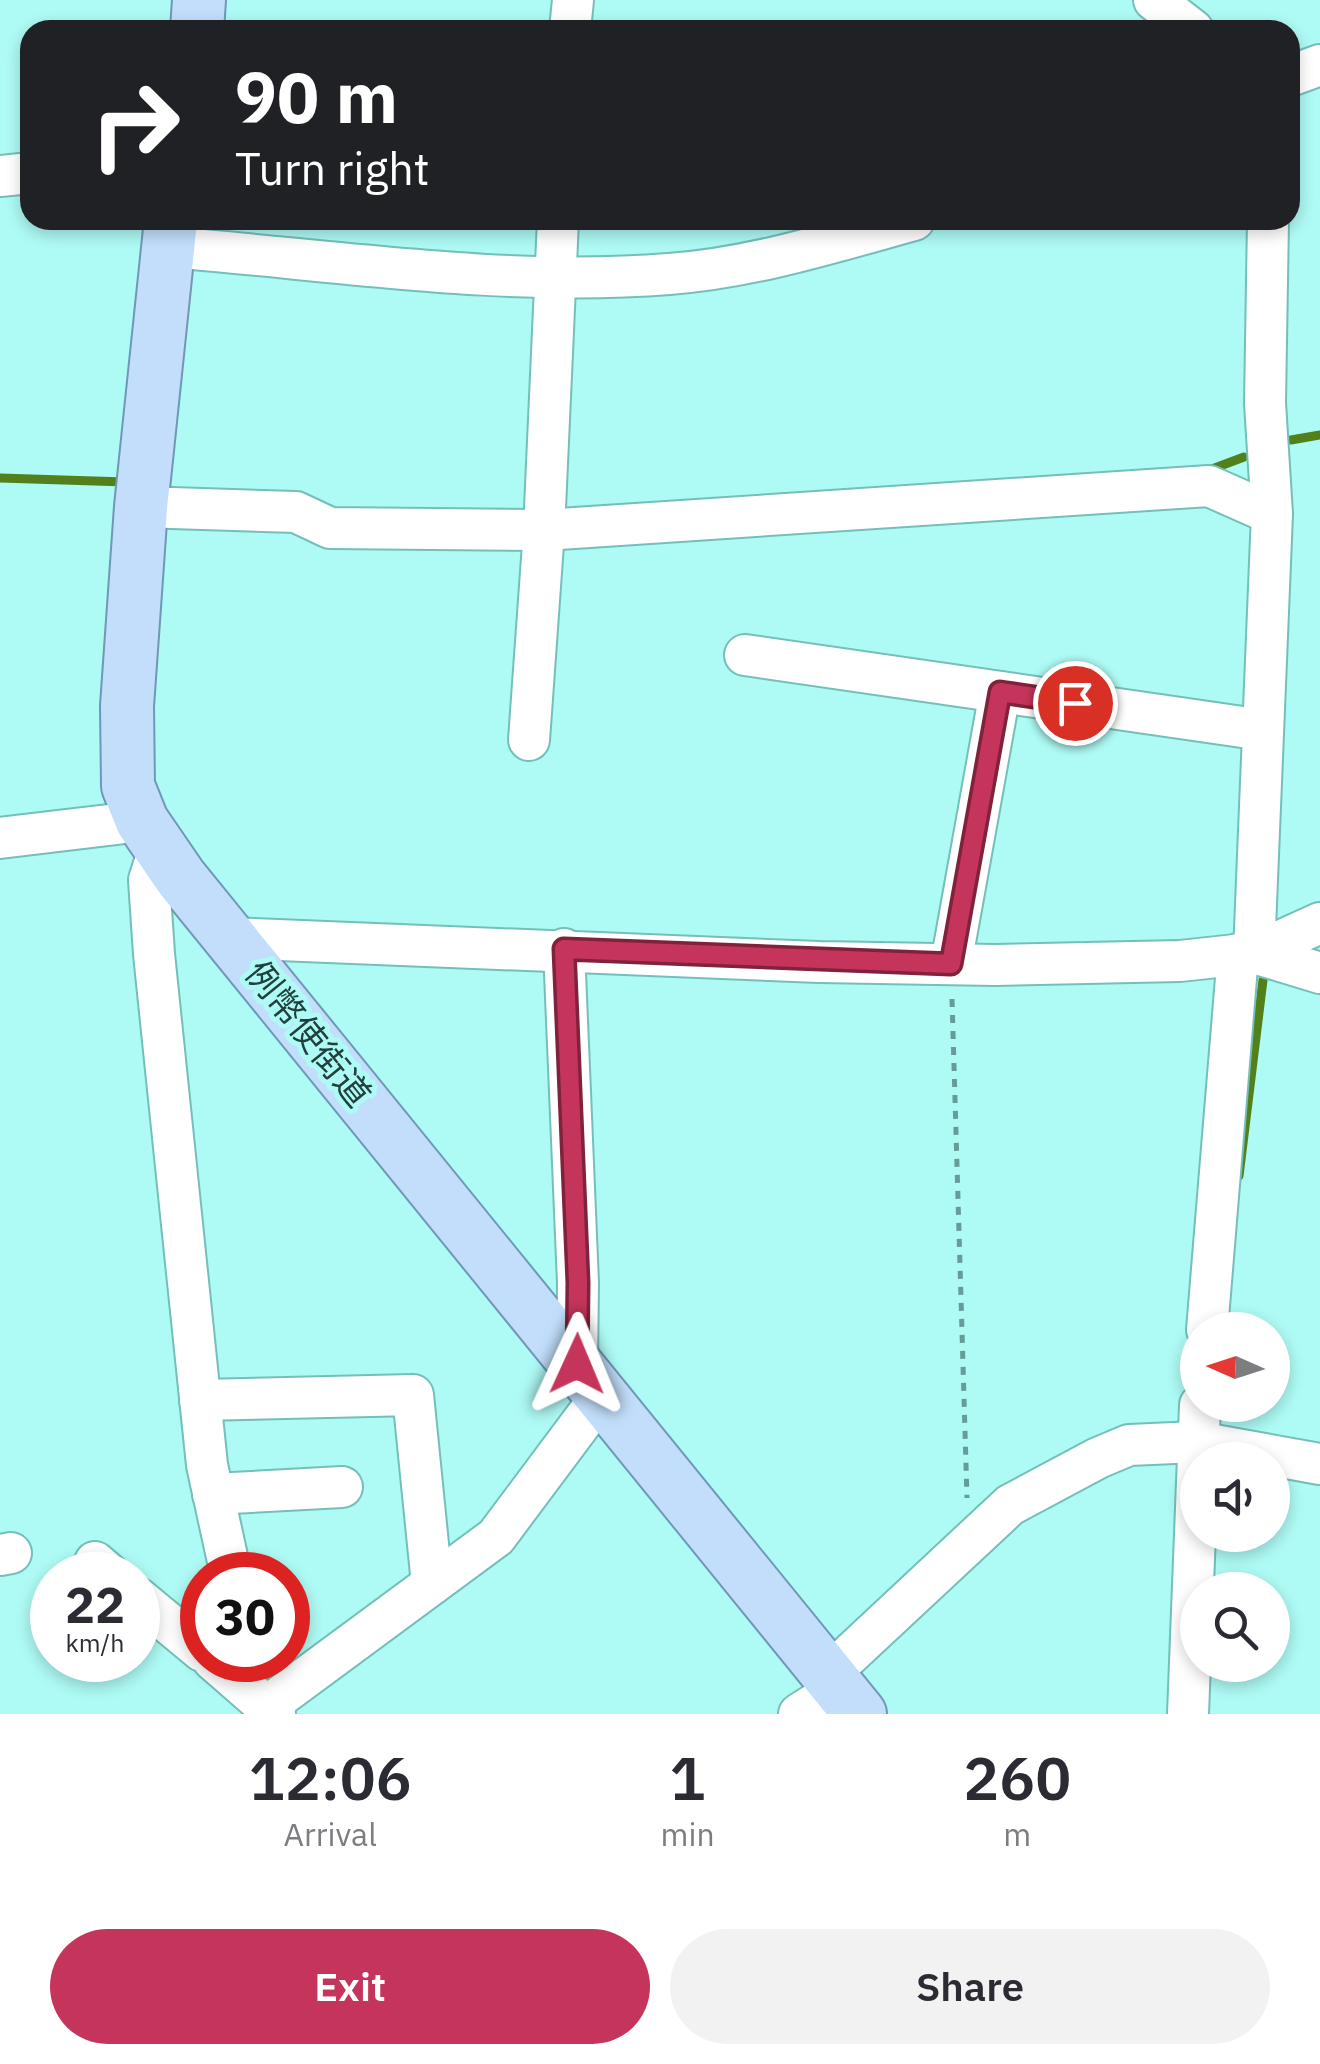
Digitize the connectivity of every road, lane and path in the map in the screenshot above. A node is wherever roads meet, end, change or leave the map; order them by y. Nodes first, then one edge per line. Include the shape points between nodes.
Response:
1 (1154, 0) edge
2 (1180, 20) edge
3 (557, 230) edge
4 (878, 230) edge
5 (1268, 230) edge
6 (170, 234) edge
7 (554, 278) junction
8 (140, 506) junction
9 (1272, 514) junction
10 (544, 530) junction
11 (744, 655) dead end
12 (1000, 692) junction
13 (1263, 730) junction
14 (529, 740) dead end
15 (150, 835) junction
16 (0, 838) edge
17 (1320, 923) edge
18 (230, 938) junction
19 (564, 949) junction
20 (1246, 954) junction
21 (951, 964) junction
22 (1320, 972) edge
23 (1209, 1312) edge
24 (590, 1379) junction
25 (200, 1400) junction
26 (1198, 1424) edge
27 (1320, 1464) edge
28 (342, 1486) dead end
29 (214, 1494) junction
30 (968, 1546) junction
31 (226, 1552) edge
32 (432, 1584) junction
33 (160, 1616) edge
34 (180, 1633) edge
35 (241, 1682) edge
36 (262, 1698) edge
37 (832, 1698) edge
38 (1188, 1714) edge

1 - 2 street
3 - 7 street
4 - 7 street via 790,254 672,274
5 - 9 street via 1264,402
6 - 7 street
6 - 8 main road, 例幣使街道
7 - 10 street
8 - 10 street via 296,512 330,528
8 - 15 main road, 例幣使街道 via 128,786
9 - 10 street via 1209,486
9 - 13 street
10 - 14 street
11 - 12 street
12 - 13 street
12 - 21 street
13 - 20 street
15 - 16 street
15 - 18 main road, 例幣使街道
15 - 25 street via 154,954
17 - 20 street
18 - 19 street
18 - 24 main road, 例幣使街道
19 - 21 street
19 - 24 street via 578,1283
20 - 21 street
20 - 22 street
20 - 23 street
21 - 30 path
24 - 32 street via 496,1537
24 - 37 main road, 例幣使街道
25 - 29 street
25 - 32 street via 413,1395
26 - 27 street
26 - 30 street via 1098,1458 1010,1505
26 - 38 street
28 - 29 street
29 - 31 street
30 - 37 street
32 - 36 street
33 - 34 street
35 - 36 street

